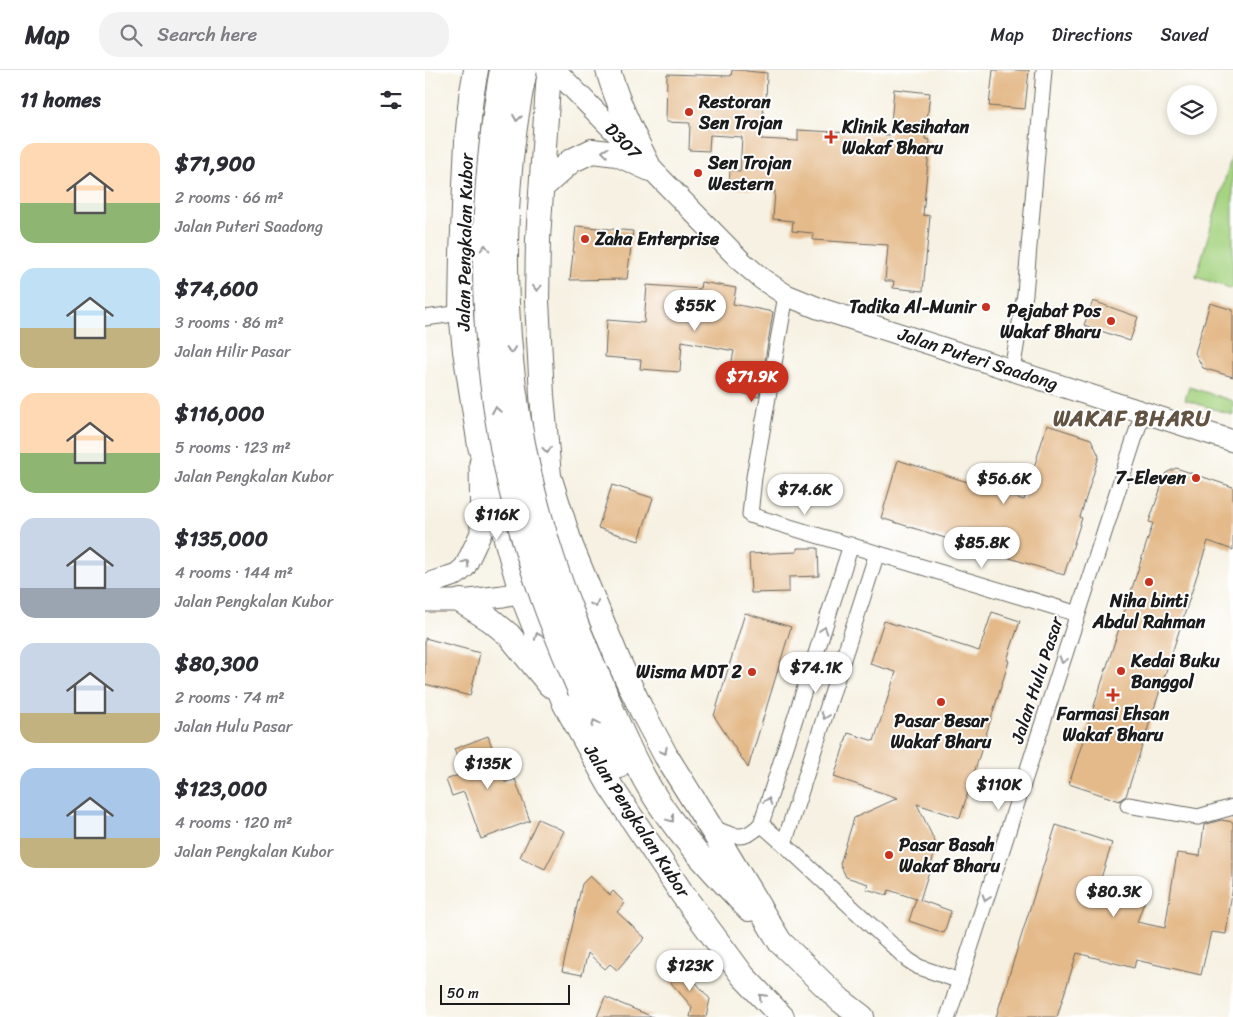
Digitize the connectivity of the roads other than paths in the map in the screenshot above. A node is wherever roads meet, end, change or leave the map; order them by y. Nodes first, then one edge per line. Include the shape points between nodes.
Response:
1 (463, 70) edge
2 (476, 70) edge
3 (502, 70) edge
4 (525, 70) edge
5 (549, 70) edge
6 (555, 70) edge
7 (607, 70) edge
8 (1044, 70) edge
9 (471, 97) junction
10 (544, 134) junction
11 (467, 142) junction
12 (650, 169) junction
13 (541, 187) junction
14 (693, 211) joint
15 (786, 295) junction
16 (461, 312) junction
17 (425, 318) edge
18 (1012, 370) junction
19 (1143, 412) junction
20 (1233, 441) edge
21 (480, 446) junction
22 (851, 545) junction
23 (571, 546) junction
24 (877, 553) junction
25 (425, 585) edge
26 (521, 592) junction
27 (425, 601) edge
28 (461, 601) junction
29 (1078, 614) junction
30 (582, 692) junction
31 (1128, 805) dead end
32 (1233, 808) edge
33 (761, 824) junction
34 (708, 825) junction
35 (784, 844) junction
36 (779, 942) junction
37 (960, 981) junction
38 (781, 1017) edge
39 (862, 1017) edge
40 (948, 1017) edge

1 - 9 main road
2 - 9 main road, Jalan Pengkalan Kubor
30 -> 3 main road, Jalan Pengkalan Kubor, bridge via 551,621 526,546 512,495 493,391 485,286 485,233 491,146
4 -> 30 main road, Jalan Pengkalan Kubor, bridge via 509,182 509,337 533,490 581,637
5 - 10 main road, Jalan Pengkalan Kubor
6 - 12 street, D307
7 - 12 main road via 622,111
8 - 18 street via 1025,294
9 - 11 main road, Jalan Pengkalan Kubor
10 - 11 main road via 540,102 536,95 526,86 508,86 485,103
10 - 13 main road, Jalan Pengkalan Kubor
11 - 16 main road, Jalan Pengkalan Kubor
12 -> 13 main road via 617,154 592,151 571,161
12 - 14 street, D307
13 -> 23 main road, Jalan Pengkalan Kubor via 537,301 542,395 549,476
14 - 15 street, Jalan Puteri Saadong via 748,267
15 - 18 street, Jalan Puteri Saadong
15 - 22 street via 750,515
16 - 17 street
16 - 21 main road, Jalan Pengkalan Kubor
18 - 19 street, Jalan Puteri Saadong
19 - 20 street, Jalan Puteri Saadong
19 - 29 street, Jalan Hulu Pasar
25 -> 21 street via 457,574 465,567 481,533
21 - 26 main road, Jalan Pengkalan Kubor
22 - 24 street
33 -> 22 street
23 - 26 street via 561,570
23 -> 34 main road, Jalan Pengkalan Kubor via 642,711
24 - 29 street
24 -> 35 street
26 - 28 street
30 -> 26 main road, Jalan Pengkalan Kubor
27 - 28 street
28 - 30 main road via 509,635 536,667
29 -> 37 street, Jalan Hulu Pasar
30 -> 36 main road, Jalan Pengkalan Kubor via 637,765 683,835
38 -> 30 main road, Jalan Pengkalan Kubor via 743,976 613,760
31 - 32 street via 1198,817
33 - 34 street via 748,835 739,837
33 - 35 street
34 - 36 main road, Jalan Pengkalan Kubor
35 - 37 street via 908,960
36 - 39 main road, Jalan Pengkalan Kubor
37 - 40 street, Jalan Hulu Pasar

